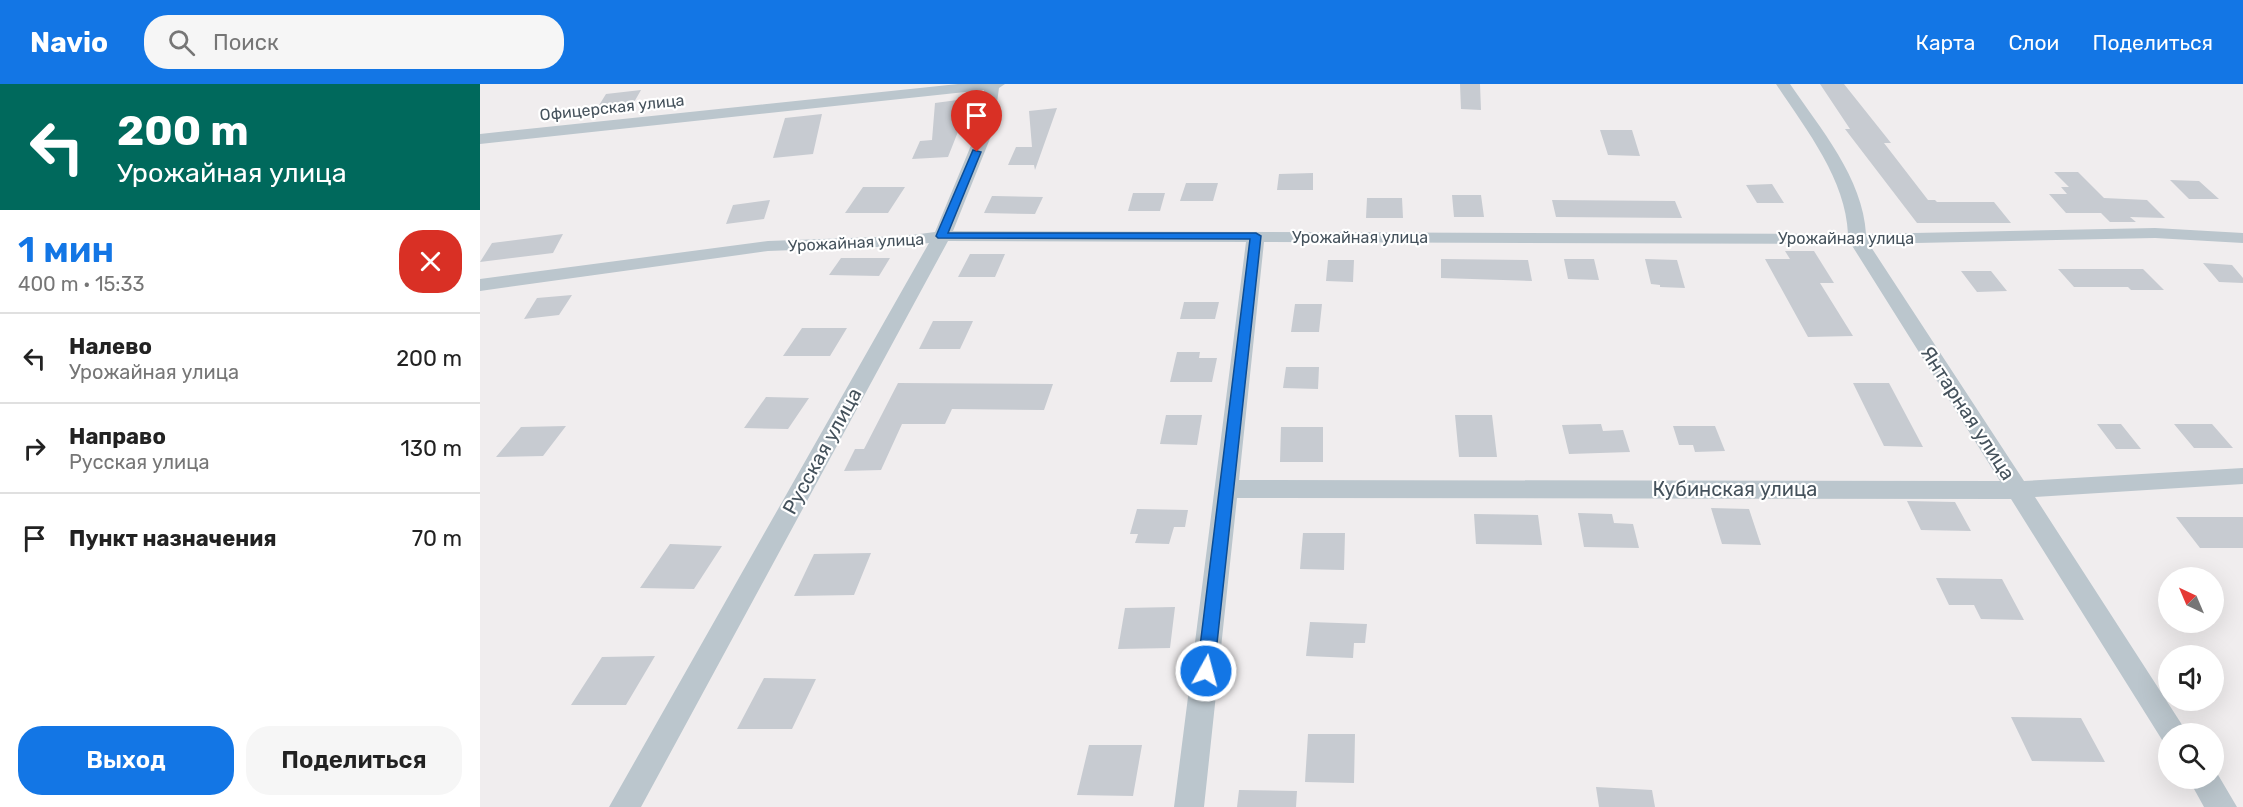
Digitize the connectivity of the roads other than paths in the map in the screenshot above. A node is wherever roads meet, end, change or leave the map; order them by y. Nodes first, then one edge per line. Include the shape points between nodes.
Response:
1 (992, 84) edge
2 (998, 84) edge
3 (1783, 84) edge
4 (480, 139) edge
5 (942, 236) junction
6 (1256, 236) junction
7 (2243, 238) edge
8 (1857, 239) junction
9 (480, 285) edge
10 (2243, 476) edge
11 (1228, 489) junction
12 (2016, 490) junction
13 (2167, 723) edge
14 (2210, 789) edge
15 (624, 807) edge
16 (1189, 807) edge
17 (2222, 807) edge

1 - 2 street, Офицерская улица
1 - 4 street, Офицерская улица
1 - 5 street, Русская улица via 986,131
3 - 8 street, Янтарная улица via 1836,166 1858,226
5 - 6 street, Урожайная улица
5 - 9 street, Урожайная улица via 768,246
5 - 15 street, Русская улица
6 - 8 street, Урожайная улица
6 - 11 street
7 - 8 street, Урожайная улица via 2155,233
8 - 12 street, Янтарная улица
10 - 12 street, Кубинская улица
11 - 12 street, Кубинская улица
11 - 16 street
12 - 13 street, Янтарная улица
14 - 17 street

